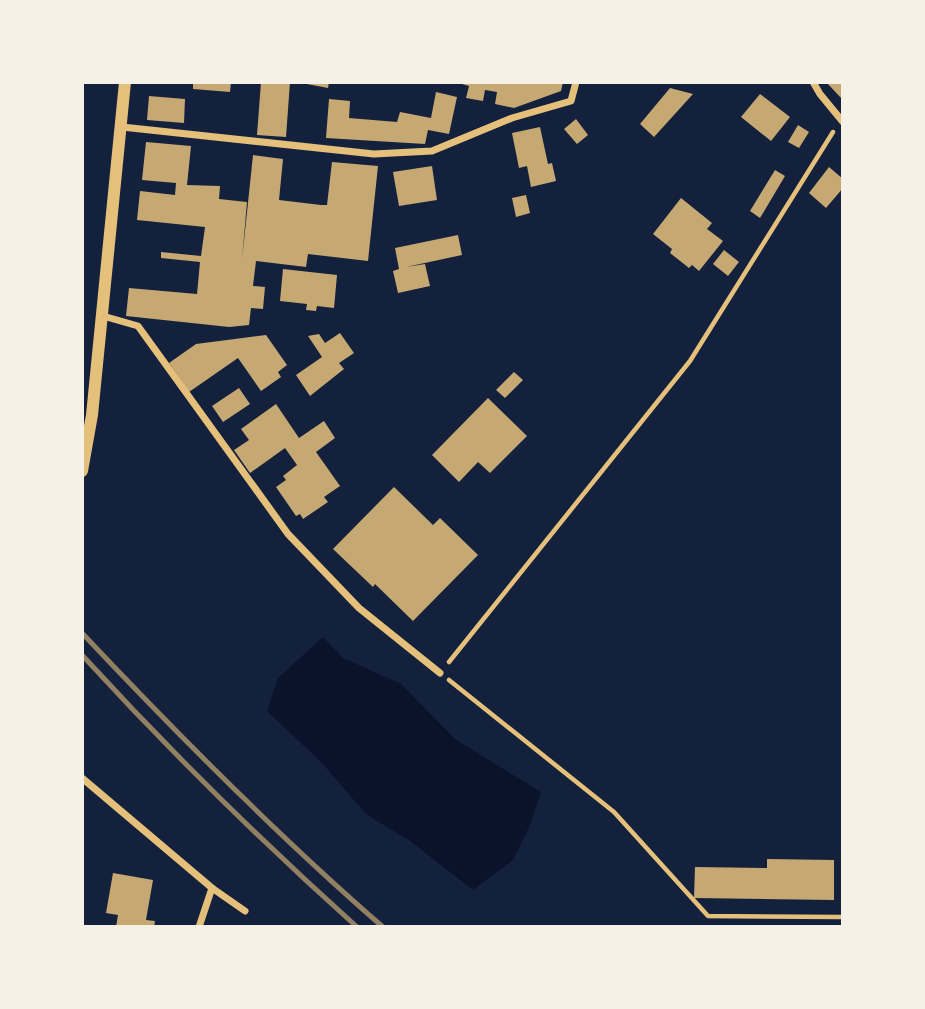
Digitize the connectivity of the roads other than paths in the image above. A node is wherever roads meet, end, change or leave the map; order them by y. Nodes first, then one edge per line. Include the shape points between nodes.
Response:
1 (125, 82) edge
2 (576, 82) edge
3 (813, 82) edge
4 (842, 121) edge
5 (122, 127) junction
6 (103, 316) junction
7 (82, 471) edge
8 (440, 673) road end
9 (82, 778) edge
10 (212, 888) junction
11 (245, 911) dead end
12 (199, 927) edge

1 - 5 street
2 - 5 street via 571,101 512,118 432,151 374,154
3 - 4 street
5 - 6 street
6 - 7 street
6 - 8 street via 138,326 288,534 359,608
9 - 10 street
10 - 11 street
10 - 12 street

